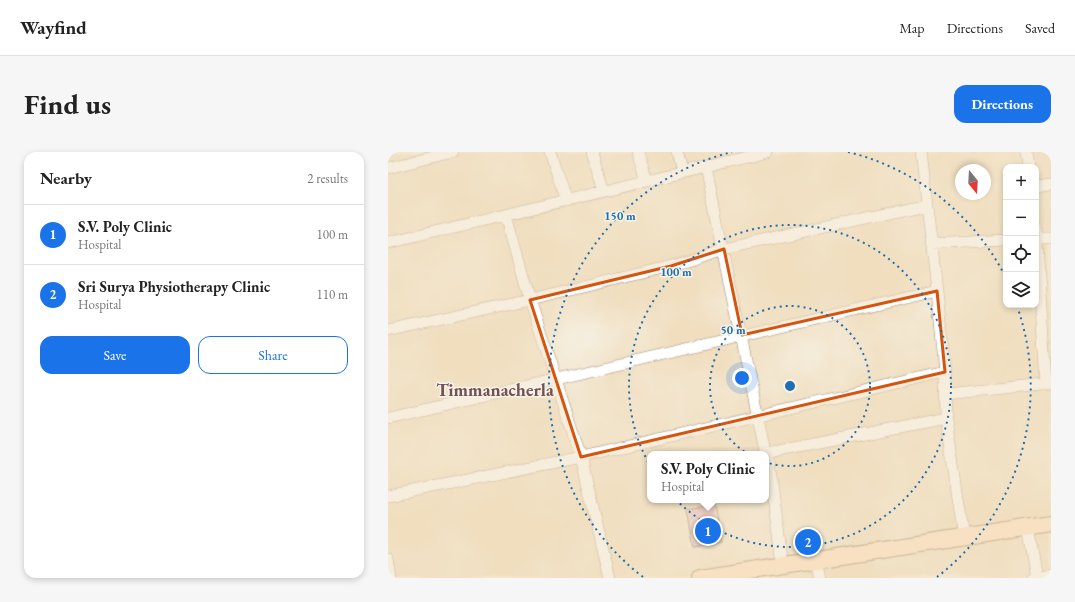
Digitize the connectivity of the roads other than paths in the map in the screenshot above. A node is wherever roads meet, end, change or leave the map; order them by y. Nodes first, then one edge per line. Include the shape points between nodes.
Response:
1 (453, 152) edge
2 (550, 152) edge
3 (592, 152) edge
4 (638, 152) edge
5 (677, 152) edge
6 (768, 152) edge
7 (921, 152) edge
8 (1026, 152) edge
9 (1028, 164) edge
10 (706, 167) junction
11 (388, 168) edge
12 (682, 172) junction
13 (647, 181) junction
14 (1051, 184) edge
15 (1039, 186) edge
16 (604, 191) junction
17 (566, 200) junction
18 (926, 205) junction
19 (506, 215) junction
20 (1036, 236) edge
21 (1039, 236) edge
22 (1051, 239) edge
23 (1003, 240) edge
24 (388, 243) edge
25 (931, 244) junction
26 (724, 249) junction
27 (938, 291) junction
28 (530, 300) junction
29 (388, 331) edge
30 (742, 336) junction
31 (945, 372) junction
32 (556, 380) junction
33 (1048, 384) edge
34 (946, 394) junction
35 (757, 415) junction
36 (388, 418) edge
37 (946, 418) junction
38 (767, 451) edge
39 (769, 453) edge
40 (581, 458) junction
41 (769, 460) edge
42 (388, 496) edge
43 (1051, 524) edge
44 (1028, 528) junction
45 (964, 538) junction
46 (388, 559) edge
47 (816, 560) junction
48 (783, 565) junction
49 (1051, 574) edge
50 (391, 578) edge
51 (610, 578) edge
52 (700, 578) edge
53 (820, 578) edge
54 (1035, 578) edge

1 - 11 street
2 - 17 street
3 - 16 street
4 - 13 street
5 - 12 street
6 - 10 street
7 - 18 street
8 - 9 street
10 - 12 street
10 - 26 street
12 - 13 street
13 - 16 street
14 - 15 street
16 - 17 street
17 - 19 street
18 - 25 street
18 - 26 street
19 - 24 street
19 - 28 street
20 - 33 street
21 - 22 street
23 - 25 street
25 - 27 street
26 - 28 street via 671,266
26 - 30 street
27 - 30 street
27 - 31 street
28 - 29 street
28 - 32 street
30 - 32 street
30 - 35 street
31 - 34 street
31 - 35 street
32 - 36 street
32 - 40 street
33 - 34 street
34 - 37 street
35 - 38 street via 763,446
35 - 40 street
37 - 39 street
37 - 45 street
40 - 42 street
40 - 51 street
41 - 48 street
43 - 44 street
44 - 45 street
44 - 54 street
45 - 47 street
46 - 50 street
47 - 48 street
47 - 53 street
48 - 52 street
49 - 54 street

